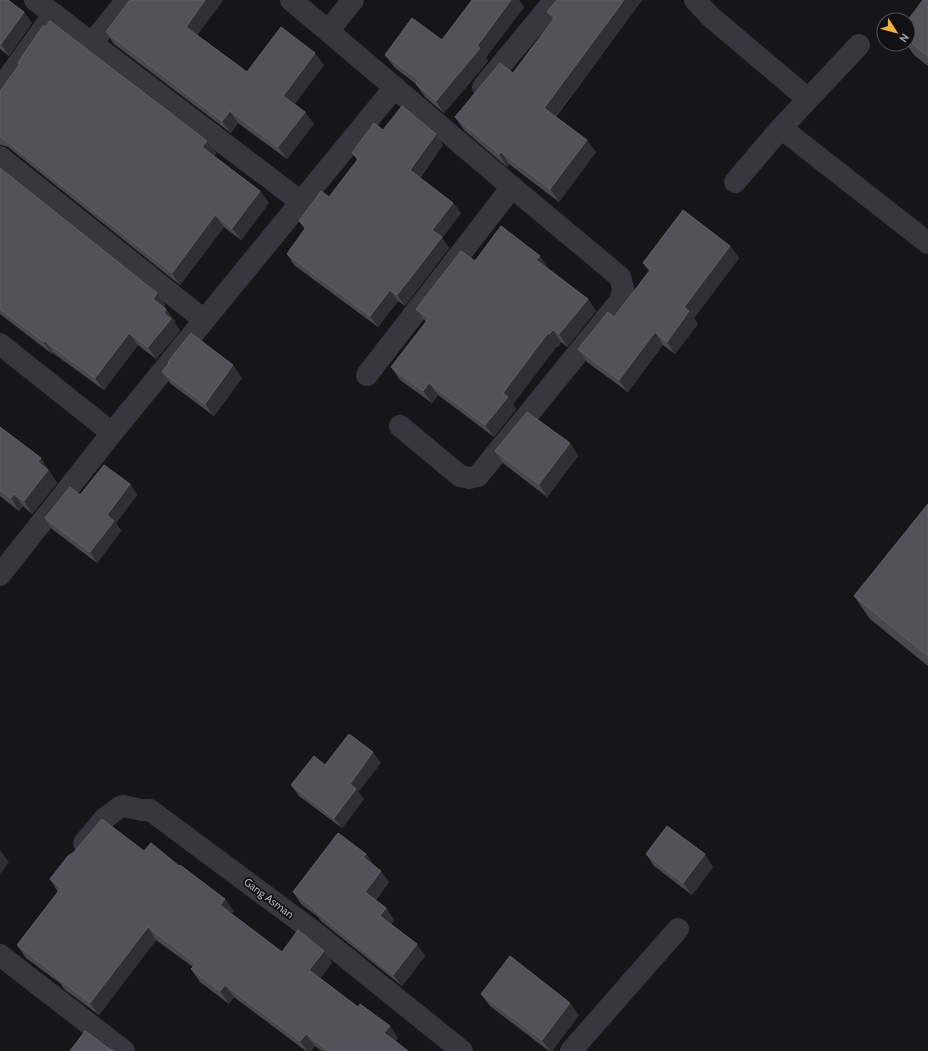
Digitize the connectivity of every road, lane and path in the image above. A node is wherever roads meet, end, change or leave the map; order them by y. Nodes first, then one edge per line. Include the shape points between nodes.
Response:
1 (35, 0) edge
2 (126, 0) edge
3 (291, 0) edge
4 (353, 0) edge
5 (556, 0) edge
6 (695, 0) edge
7 (54, 14) junction
8 (328, 31) junction
9 (92, 43) junction
10 (859, 45) dead end
11 (395, 88) junction
12 (0, 89) edge
13 (808, 99) junction
14 (781, 128) junction
15 (446, 131) junction
16 (0, 157) edge
17 (735, 182) dead end
18 (512, 187) junction
19 (300, 202) junction
20 (928, 243) edge
21 (204, 320) junction
22 (0, 344) edge
23 (366, 375) dead end
24 (400, 426) dead end
25 (112, 433) junction
26 (0, 575) edge
27 (73, 856) edge
28 (678, 929) dead end
29 (0, 955) edge
30 (124, 1051) edge
31 (462, 1051) edge
32 (572, 1051) edge

1 - 7 street
2 - 9 street
3 - 8 street
4 - 8 street
5 - 15 street
6 - 13 street
7 - 9 street
7 - 12 street
8 - 11 street
9 - 19 street
10 - 13 street
11 - 15 street
11 - 19 street
13 - 14 street
14 - 17 street
14 - 20 street
15 - 18 street
16 - 21 street
18 - 23 street
18 - 24 street via 620,277 623,288 621,300 478,476 460,476
19 - 21 street
21 - 25 street
22 - 25 street
25 - 26 street
27 - 31 street, Gang Asman via 105,818 116,809 123,806 150,810 313,931
28 - 32 street
29 - 30 street

